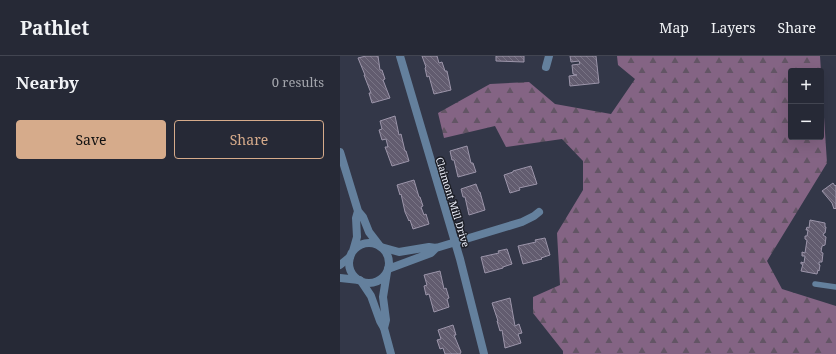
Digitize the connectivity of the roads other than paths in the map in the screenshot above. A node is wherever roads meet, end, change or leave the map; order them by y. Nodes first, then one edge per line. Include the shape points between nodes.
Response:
1 (400, 56) edge
2 (549, 56) edge
3 (546, 67) dead end
4 (340, 152) edge
5 (358, 211) junction
6 (539, 212) dead end
7 (455, 241) junction
8 (380, 246) junction
9 (436, 248) junction
10 (352, 254) junction
11 (340, 264) edge
12 (388, 270) junction
13 (340, 278) edge
14 (360, 280) junction
15 (815, 284) dead end
16 (836, 287) edge
17 (384, 328) junction
18 (391, 354) edge
19 (484, 354) edge

1 - 7 street, Claimont Mill Drive
2 - 3 street
4 - 5 street
5 - 8 street via 368,232
5 - 10 street via 357,237
6 - 7 street via 522,222
7 - 9 street
7 - 19 street, Claimont Mill Drive
8 - 9 street via 399,252
8 - 10 street via 369,243 360,245
8 - 12 street via 389,259
9 - 12 street via 431,253
10 - 11 street
10 - 14 street via 352,272
12 - 14 street via 383,277 373,282
12 - 17 street via 383,297 386,320
13 - 14 street
14 - 17 street via 371,296
15 - 16 lane
17 - 18 street

